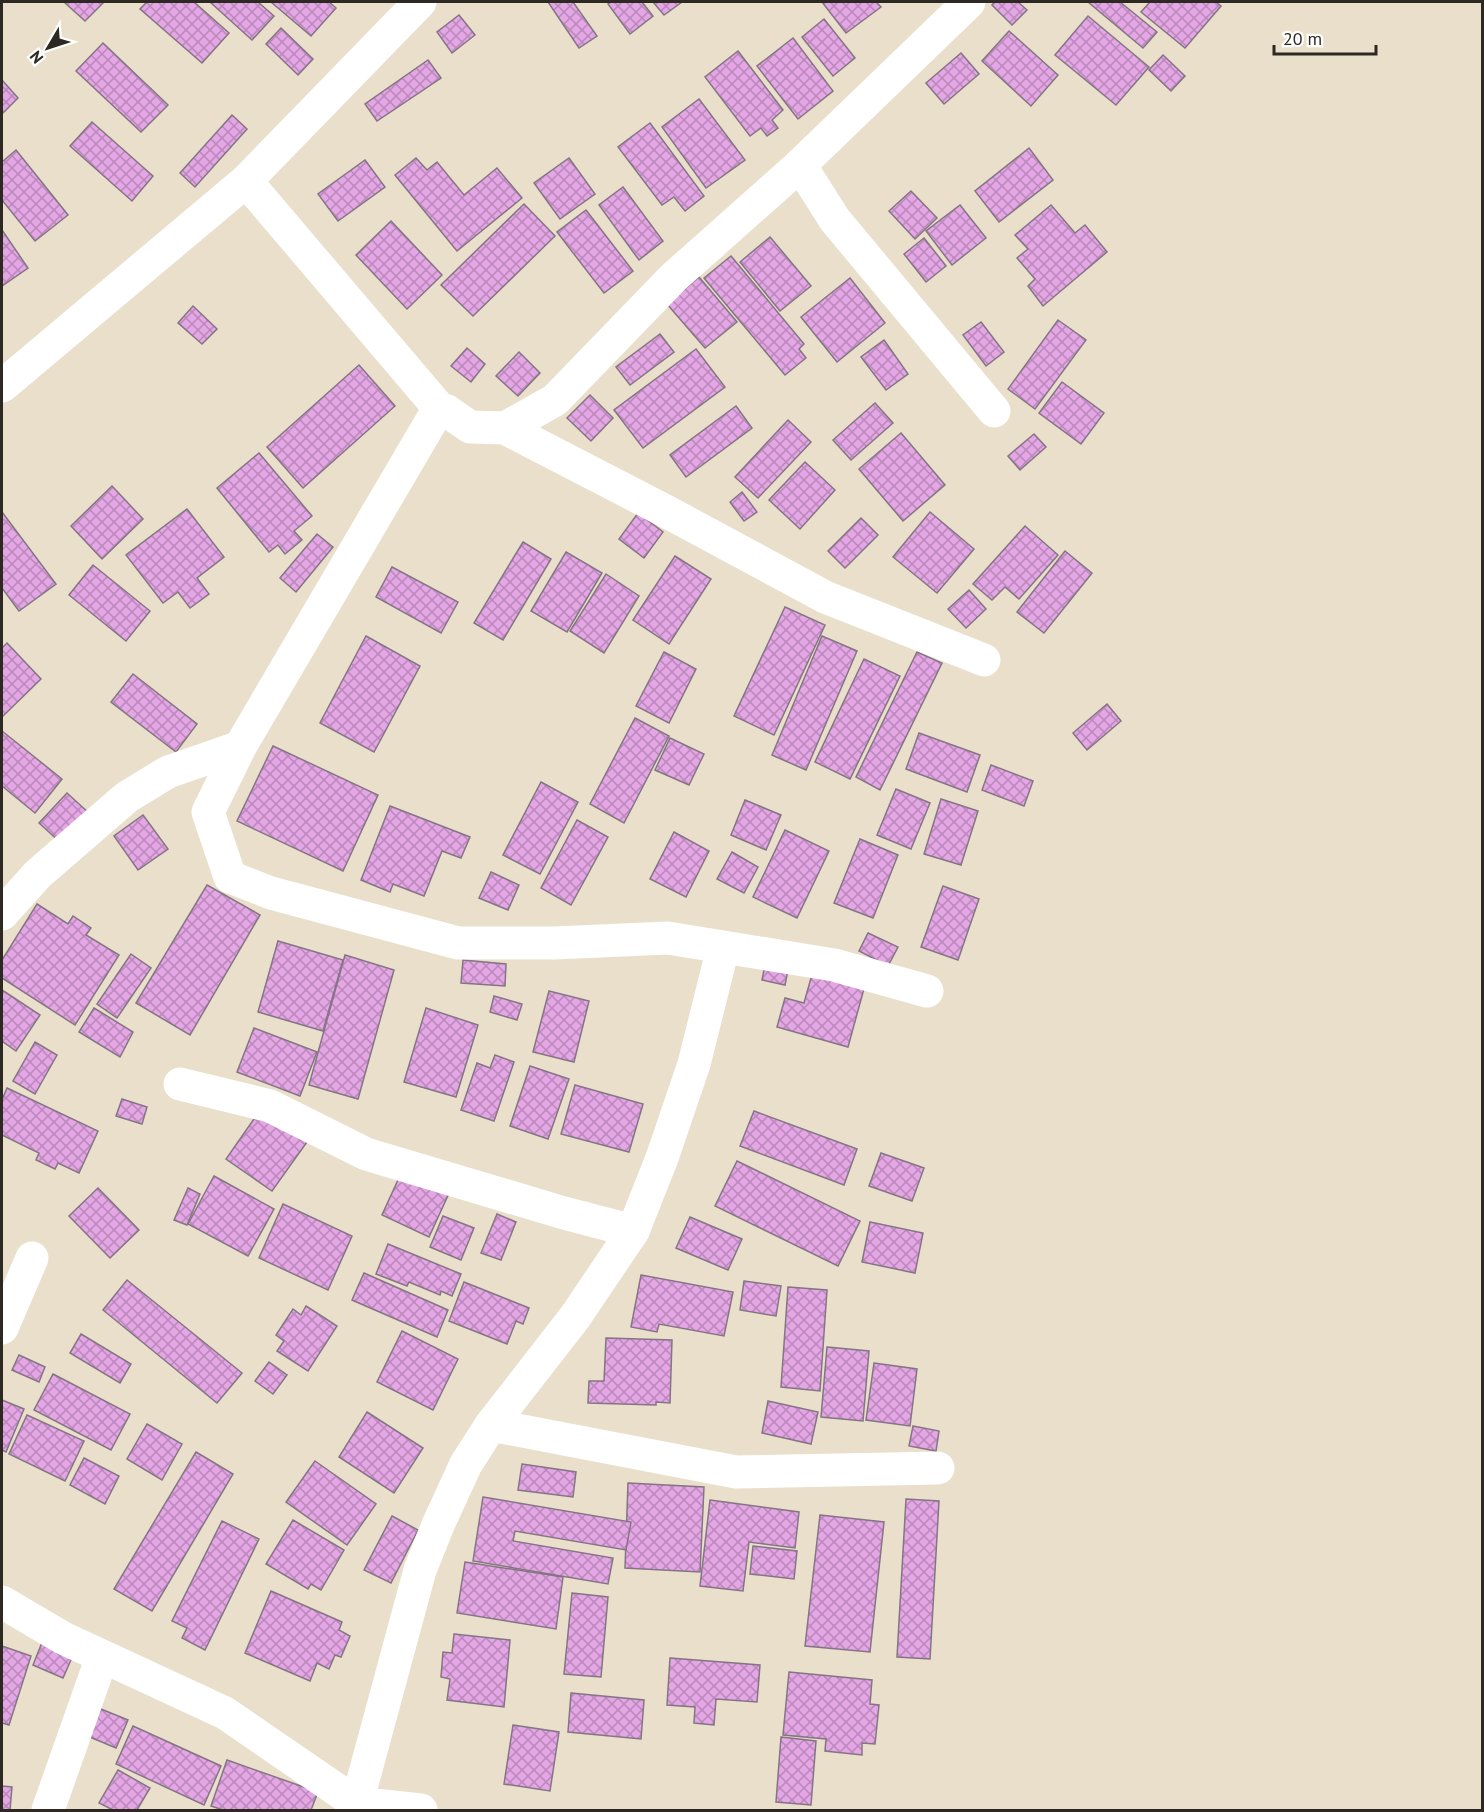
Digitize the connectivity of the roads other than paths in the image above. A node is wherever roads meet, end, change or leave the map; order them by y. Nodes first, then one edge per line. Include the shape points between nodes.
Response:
1 (420, 2) edge
2 (969, 2) edge
3 (800, 165) junction
4 (246, 181) junction
5 (2, 386) edge
6 (439, 408) junction
7 (994, 411) dead end
8 (506, 428) junction
9 (984, 660) dead end
10 (240, 747) junction
11 (168, 772) junction
12 (208, 812) junction
13 (2, 914) edge
14 (723, 948) junction
15 (927, 991) dead end
16 (180, 1084) dead end
17 (633, 1231) junction
18 (32, 1258) dead end
19 (2, 1328) edge
20 (491, 1425) junction
21 (938, 1468) dead end
22 (2, 1602) edge
23 (102, 1657) junction
24 (356, 1807) edge
25 (48, 1810) edge
26 (421, 1810) edge

1 - 4 street
2 - 3 street
3 - 7 street via 835,220
3 - 8 street via 673,278 555,400
4 - 5 street
4 - 6 street
6 - 8 street via 470,427
6 - 10 street
8 - 9 street via 825,597
10 - 11 street
10 - 12 street
11 - 12 street
11 - 13 street via 118,805 38,874
12 - 14 street via 230,877 271,893 458,943 668,938
14 - 15 street via 834,965
14 - 17 street via 694,1064
16 - 17 street via 270,1106 366,1154
17 - 20 street via 575,1317
18 - 19 street
20 - 21 street via 736,1472
20 - 24 street via 466,1464 420,1570
22 - 23 street
23 - 24 street via 225,1713
23 - 25 street
24 - 26 street

